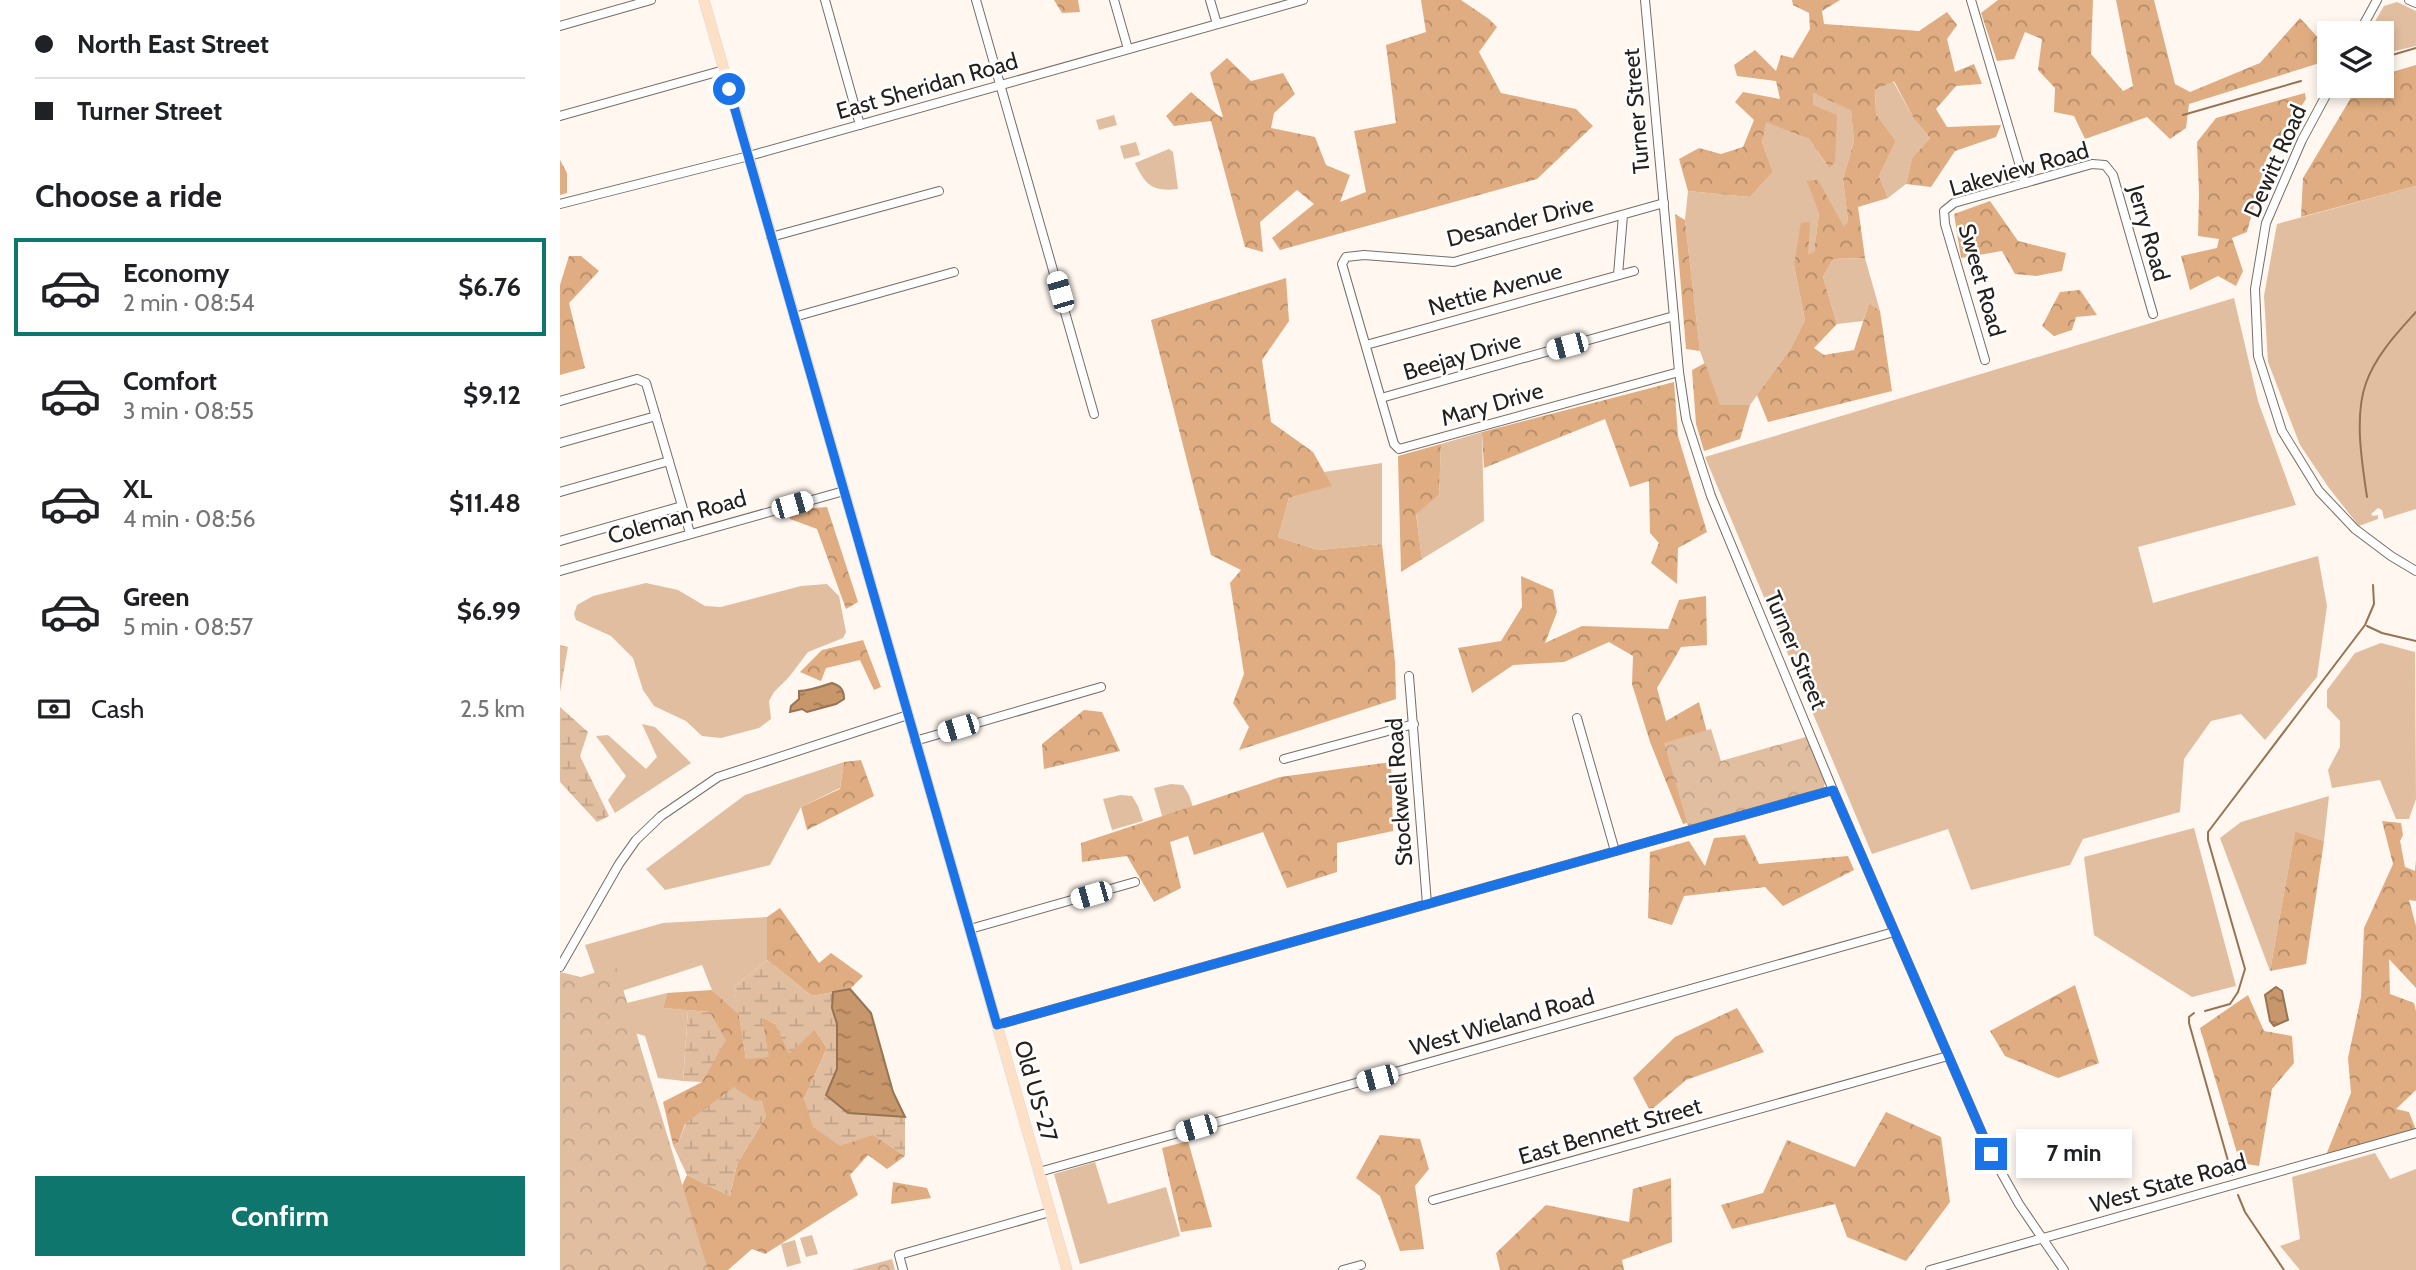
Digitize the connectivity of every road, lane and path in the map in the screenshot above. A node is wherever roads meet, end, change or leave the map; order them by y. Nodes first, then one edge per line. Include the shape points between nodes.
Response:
1 (651, 0) edge
2 (704, 0) edge
3 (825, 0) edge
4 (976, 0) edge
5 (1114, 0) edge
6 (1210, 0) edge
7 (1303, 0) edge
8 (1646, 0) edge
9 (1971, 0) edge
10 (2377, 0) edge
11 (2409, 0) edge
12 (2416, 3) edge
13 (2366, 21) edge
14 (1217, 24) junction
15 (560, 26) edge
16 (1128, 49) junction
17 (724, 70) junction
18 (1000, 85) junction
19 (2325, 98) edge
20 (560, 117) edge
21 (860, 125) junction
22 (748, 156) junction
23 (2105, 165) joint
24 (2025, 183) junction
25 (939, 191) dead end
26 (1664, 203) junction
27 (560, 204) edge
28 (1944, 211) joint
29 (1623, 215) junction
30 (771, 237) junction
31 (1634, 271) dead end
32 (954, 272) dead end
33 (1618, 275) junction
34 (2153, 314) dead end
35 (1674, 316) junction
36 (794, 317) junction
37 (1366, 345) junction
38 (1985, 360) dead end
39 (1679, 372) junction
40 (1381, 398) junction
41 (560, 401) edge
42 (1094, 415) dead end
43 (656, 416) junction
44 (560, 443) edge
45 (669, 461) junction
46 (844, 491) junction
47 (560, 492) edge
48 (682, 506) junction
49 (690, 533) junction
50 (560, 541) edge
51 (560, 570) edge
52 (2416, 571) edge
53 (1409, 676) dead end
54 (1101, 687) dead end
55 (908, 715) junction
56 (1577, 718) dead end
57 (1414, 724) junction
58 (915, 741) junction
59 (1284, 759) dead end
60 (1833, 790) junction
61 (1615, 851) junction
62 (1135, 882) dead end
63 (1427, 904) junction
64 (970, 929) junction
65 (1894, 932) junction
66 (560, 967) edge
67 (997, 1025) junction
68 (1948, 1056) junction
69 (2416, 1133) edge
70 (1039, 1172) junction
71 (1433, 1200) dead end
72 (1050, 1212) junction
73 (2043, 1239) junction
74 (1361, 1265) dead end
75 (903, 1270) edge
76 (1067, 1270) edge
77 (1343, 1270) edge
78 (1930, 1270) edge
79 (2064, 1270) edge

1 - 15 street
2 - 17 main road, Old US-27
3 - 21 street
4 - 18 street
5 - 16 street
6 - 14 street
7 - 14 street, East Sheridan Road
8 - 26 street, Turner Street
9 - 24 street
10 - 13 street
11 - 12 street
14 - 16 street, East Sheridan Road
16 - 18 street, East Sheridan Road
17 - 20 street
17 - 22 main road, Old US-27
18 - 21 street, East Sheridan Road
18 - 42 street
19 - 52 street, Dewitt Road via 2266,223 2255,289 2258,356 2282,431 2319,491 2355,529
21 - 22 street, East Sheridan Road
22 - 27 street, East Sheridan Road
22 - 30 main road, Old US-27
23 - 24 street, Lakeview Road via 2092,164
23 - 34 street, Jerry Road via 2113,176
24 - 28 street, Lakeview Road via 1954,203
25 - 30 street
26 - 29 street, Desander Drive
26 - 35 street, Turner Street
28 - 38 street, Sweet Road
29 - 33 street
29 - 37 street, Desander Drive via 1454,262 1346,257 1342,264
30 - 36 main road, Old US-27
31 - 33 street, Nettie Avenue
32 - 36 street
33 - 37 street, Nettie Avenue
35 - 39 street, Turner Street
35 - 40 street, Beejay Drive
36 - 46 main road, Old US-27
37 - 40 street
39 - 40 street, Mary Drive via 1402,449 1396,448
39 - 60 street, Turner Street via 1686,419 1711,496
41 - 43 street via 637,379 646,383
43 - 44 street
43 - 45 street
45 - 47 street
45 - 48 street
46 - 49 street, Coleman Road
46 - 55 main road, Old US-27
48 - 49 street
48 - 50 street
49 - 51 street, Coleman Road
53 - 57 street, Stockwell Road
54 - 58 street
55 - 58 main road, Old US-27
55 - 66 street via 718,777 661,816 618,864
56 - 61 street
57 - 59 street
57 - 63 street, Stockwell Road
58 - 64 main road, Old US-27
60 - 61 street
60 - 65 street, Turner Street
61 - 63 street
62 - 64 street
63 - 67 street
64 - 67 main road, Old US-27
65 - 68 street, Turner Street
65 - 70 street, West Wieland Road
67 - 70 main road, Old US-27
68 - 71 street, East Bennett Street
68 - 73 street, Turner Street via 1994,1161
69 - 73 street, West State Road
70 - 72 main road, Old US-27
72 - 75 street via 899,1255
72 - 76 main road, Old US-27
73 - 78 street, West State Road
73 - 79 street, Turner Street
74 - 77 street

